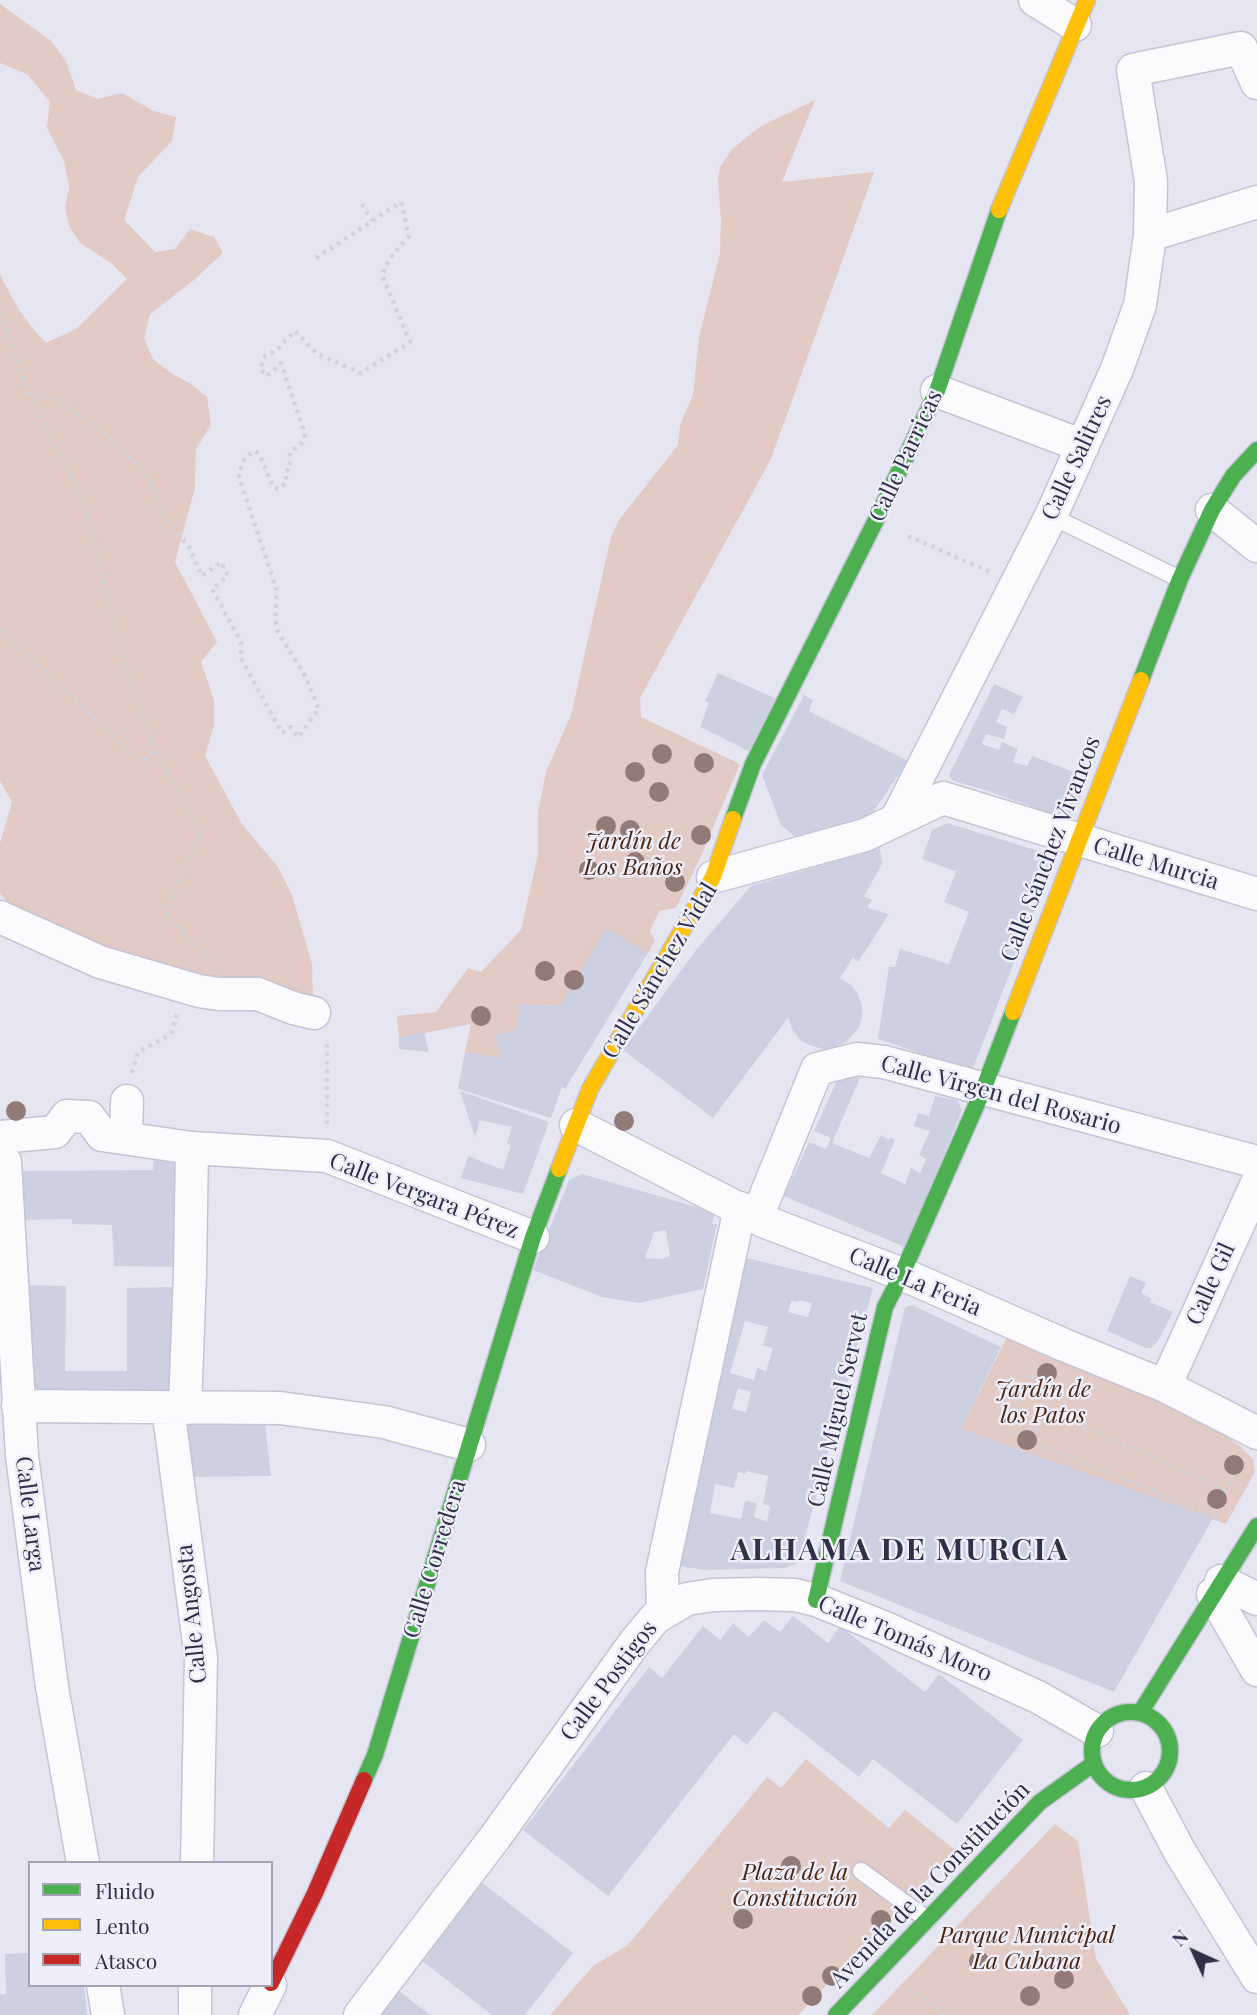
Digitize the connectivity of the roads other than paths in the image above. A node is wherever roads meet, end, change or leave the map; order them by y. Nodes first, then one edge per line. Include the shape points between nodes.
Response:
1 (1035, 0) edge
2 (1081, 13) edge
3 (1257, 83) edge
4 (1257, 202) edge
5 (1150, 234) junction
6 (937, 391) junction
7 (1083, 446) junction
8 (1257, 450) edge
9 (1212, 510) junction
10 (1051, 516) junction
11 (1257, 546) edge
12 (1180, 579) junction
13 (897, 818) junction
14 (1078, 841) junction
15 (713, 877) junction
16 (1257, 894) edge
17 (0, 917) edge
18 (313, 1013) road end
19 (983, 1090) junction
20 (127, 1101) road end
21 (576, 1125) junction
22 (137, 1139) junction
23 (192, 1148) junction
24 (2, 1151) edge
25 (1257, 1162) edge
26 (1257, 1183) edge
27 (748, 1213) junction
28 (533, 1237) junction
29 (902, 1274) junction
30 (1165, 1386) junction
31 (18, 1406) junction
32 (176, 1408) junction
33 (469, 1445) junction
34 (1249, 1446) edge
35 (1254, 1530) edge
36 (1217, 1588) junction
37 (1257, 1599) edge
38 (816, 1600) junction
39 (663, 1611) junction
40 (1192, 1661) dead end
41 (1257, 1670) edge
42 (1175, 1710) dead end
43 (1140, 1713) junction
44 (1097, 1731) junction
45 (1167, 1733) junction
46 (1093, 1764) junction
47 (1146, 1788) junction
48 (83, 1861) edge
49 (197, 1861) edge
50 (861, 1871) dead end
51 (928, 1920) junction
52 (1257, 1977) edge
53 (273, 1980) edge
54 (103, 1987) edge
55 (195, 1987) edge
56 (269, 1987) edge
57 (108, 2015) edge
58 (195, 2015) edge
59 (255, 2015) edge
60 (360, 2015) edge
61 (836, 2015) edge

1 - 2 street, Calle Parricas
2 - 6 street, Calle Parricas via 1000,207
3 - 5 street, Calle Salitres via 1241,48 1133,70 1151,181
4 - 5 street
5 - 7 street, Calle Salitres via 1140,304 1118,369
6 - 7 street
6 - 15 street, Calle Parricas via 753,764
7 - 10 street, Calle Salitres
8 - 9 street, Calle Sánchez Vivancos via 1233,476
9 - 11 street
9 - 12 street, Calle Sánchez Vivancos
10 - 12 lane
10 - 13 street, Calle Salitres
12 - 14 street, Calle Sánchez Vivancos
13 - 14 street, Calle Murcia via 943,798
13 - 15 street, Calle Sánchez Vidal via 865,835
14 - 16 street, Calle Murcia
14 - 19 street, Calle Sánchez Vivancos
15 - 21 street, Calle Sánchez Vidal via 590,1089
17 - 18 street via 100,962 199,991 258,994
19 - 25 street, Calle Virgen del Rosario
19 - 27 street, Calle Virgen del Rosario via 884,1062 857,1059 817,1069
19 - 29 street, Calle Sánchez Vivancos
20 - 22 street
21 - 27 street, Calle La Feria
21 - 28 street, Calle Corredera
22 - 23 street, Calle Vergara Pérez
22 - 24 street, Calle Vergara Pérez via 102,1135 89,1117 67,1115 55,1132
23 - 28 street, Calle Vergara Pérez via 327,1156
23 - 32 street, Calle Angosta
24 - 31 street, Calle Larga
26 - 30 street, Calle Gil
27 - 29 street, Calle La Feria
27 - 39 street, Calle Postigos via 662,1572
28 - 33 street, Calle Corredera
29 - 30 street, Calle La Feria
29 - 38 street, Calle Miguel Servet via 885,1307
30 - 34 street, Calle La Feria
31 - 32 street
31 - 48 street, Calle Larga via 52,1687
32 - 33 street via 280,1408 384,1422
32 - 49 street, Calle Angosta via 201,1658
33 - 53 street, Calle Corredera via 375,1755
35 - 36 street
36 - 37 street
36 - 40 street
36 - 41 street
36 - 43 street
38 - 39 street, Calle Tomás Moro via 795,1595 713,1595 687,1599
38 - 44 street, Calle Tomás Moro via 1038,1698
39 - 60 street, Calle Postigos via 635,1642
42 - 45 street
43 - 44 street via 1120,1713
43 - 45 street
44 - 46 street
45 - 47 street via 1170,1759 1166,1771
46 - 47 street via 1099,1775 1121,1790
46 - 51 street, Avenida de la Constitución via 1040,1802
47 - 52 street
50 - 51 lane
51 - 61 street, Avenida de la Constitución
54 - 57 street
55 - 58 street
56 - 59 street, Calle Corredera

